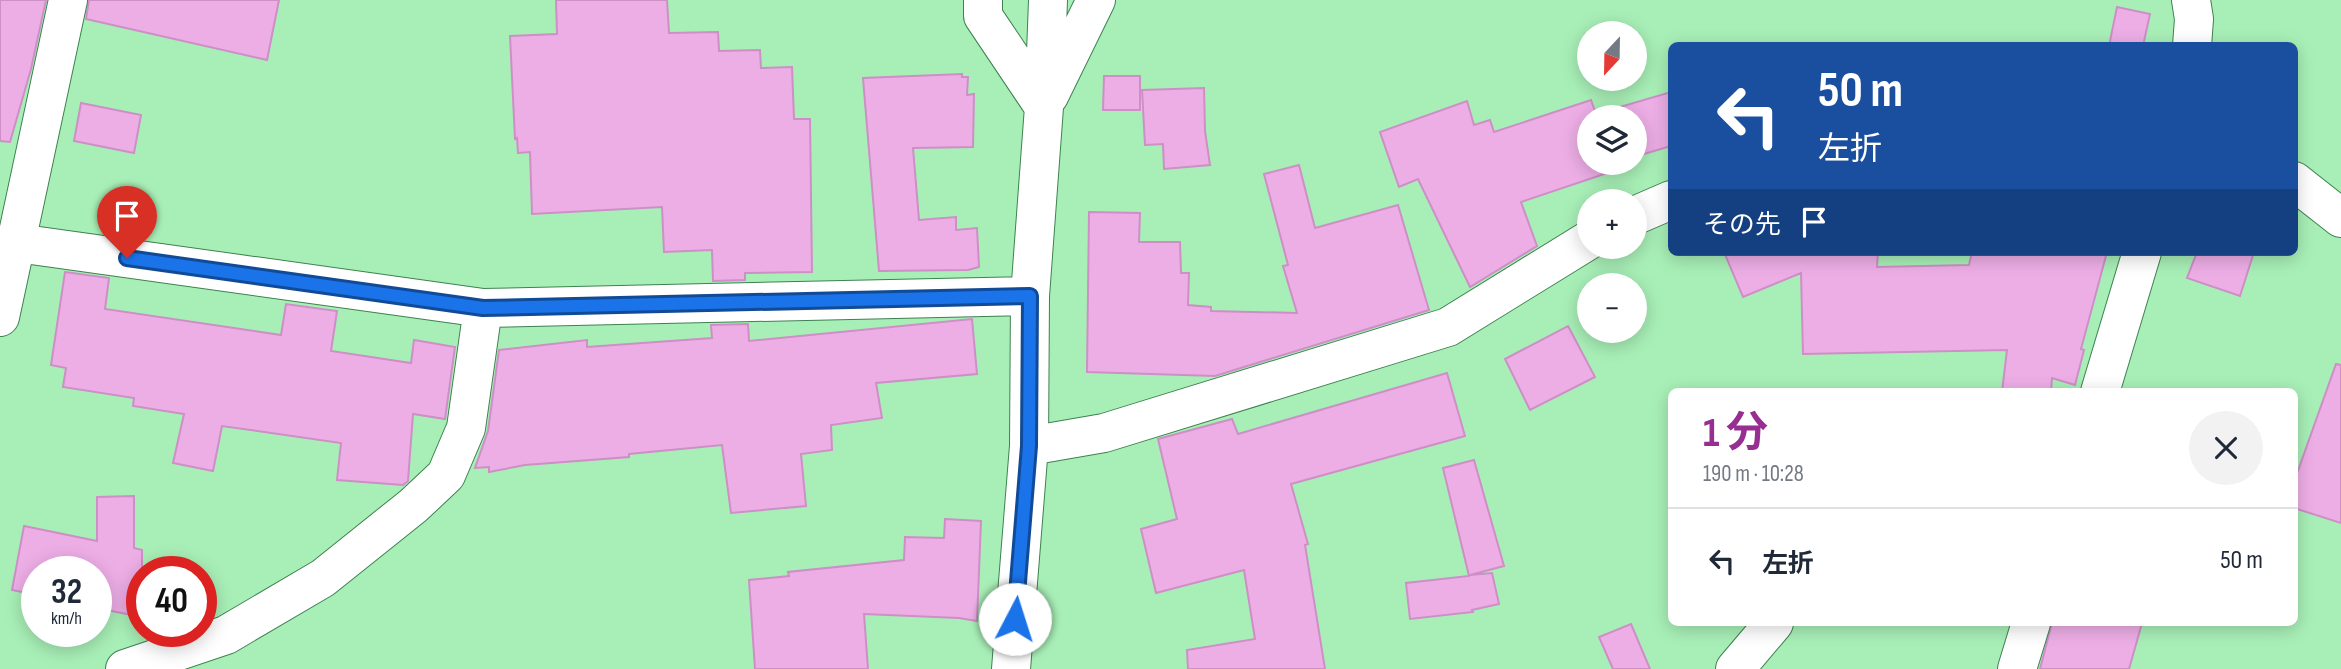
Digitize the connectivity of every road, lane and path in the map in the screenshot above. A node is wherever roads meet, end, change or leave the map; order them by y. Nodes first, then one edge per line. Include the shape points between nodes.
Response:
1 (68, 0) edge
2 (983, 0) edge
3 (1048, 0) edge
4 (1096, 0) edge
5 (2191, 0) edge
6 (2192, 42) edge
7 (1044, 107) junction
8 (2298, 184) edge
9 (1668, 201) edge
10 (1647, 210) edge
11 (2341, 218) edge
12 (17, 243) junction
13 (1577, 247) edge
14 (2141, 256) edge
15 (1030, 296) junction
16 (483, 308) junction
17 (0, 317) edge
18 (2101, 388) edge
19 (1029, 446) junction
20 (1771, 626) edge
21 (2030, 626) edge
22 (125, 669) edge
23 (1012, 669) edge
24 (1735, 669) edge
25 (2017, 669) edge

1 - 12 street
2 - 7 street via 984,16
3 - 7 street
4 - 7 street
5 - 6 street
7 - 15 street
8 - 11 street
9 - 10 street
12 - 16 street
12 - 17 street
13 - 19 street via 1448,327 1104,433
14 - 18 street
15 - 16 street
15 - 19 street
16 - 22 street via 466,428 446,475 323,578 226,635
19 - 23 street
20 - 24 street
21 - 25 street

